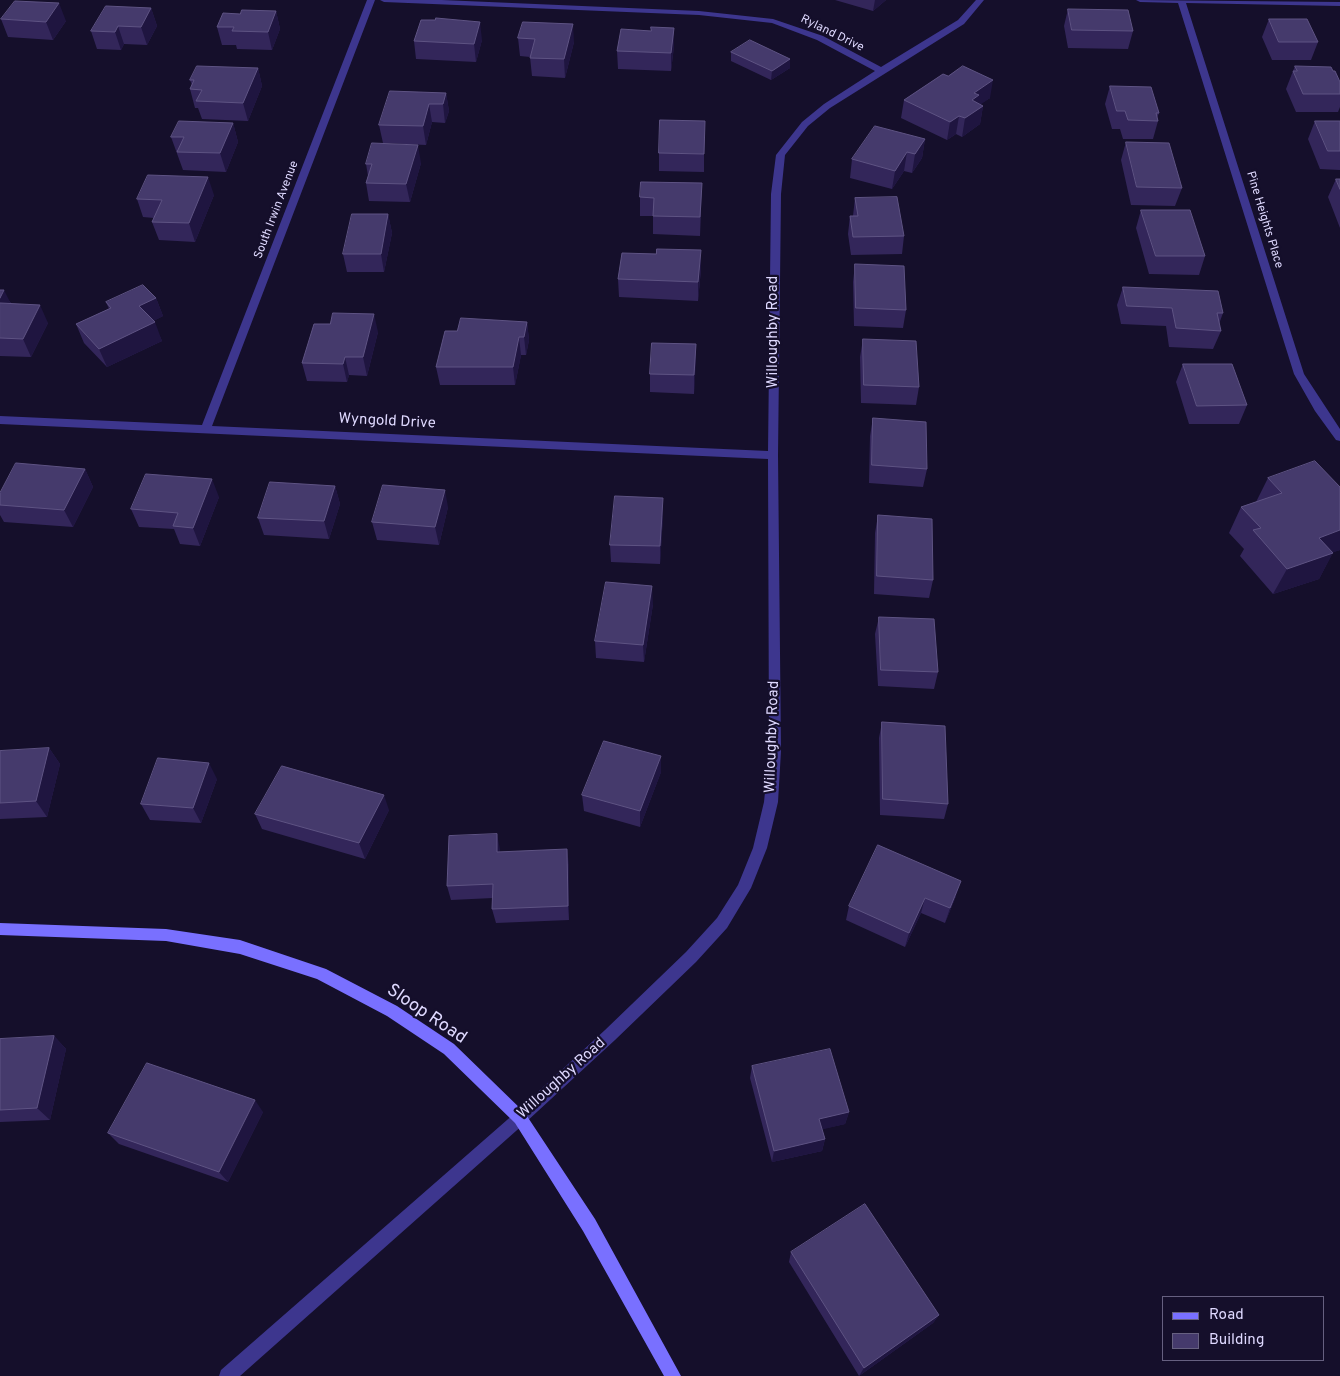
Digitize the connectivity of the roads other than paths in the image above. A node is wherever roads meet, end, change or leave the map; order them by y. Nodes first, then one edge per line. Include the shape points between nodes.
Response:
1 (371, 0) edge
2 (384, 0) edge
3 (980, 0) edge
4 (1140, 0) edge
5 (1182, 2) junction
6 (575, 4) edge
7 (1340, 4) edge
8 (881, 71) junction
9 (0, 420) edge
10 (206, 428) junction
11 (1340, 437) edge
12 (774, 455) junction
13 (0, 930) edge
14 (520, 1118) junction
15 (227, 1376) edge
16 (673, 1376) edge

1 - 10 street, South Irwin Avenue
2 - 6 street, Ryland Drive
3 - 8 street, Willoughby Road via 961,22
4 - 5 street
5 - 7 street
5 - 11 street, Pine Heights Place via 1299,374
6 - 8 street, Ryland Drive via 772,21 820,38
8 - 12 street, Willoughby Road via 805,124 781,154 776,194
9 - 10 street, Wyngold Drive
10 - 12 street, Wyngold Drive
12 - 14 street, Willoughby Road via 775,751 771,802 760,848 744,888 722,924
13 - 14 street, Sloop Road via 166,935 240,946 322,974 392,1011 449,1049
14 - 15 street, Willoughby Road
14 - 16 street, Sloop Road via 589,1225

